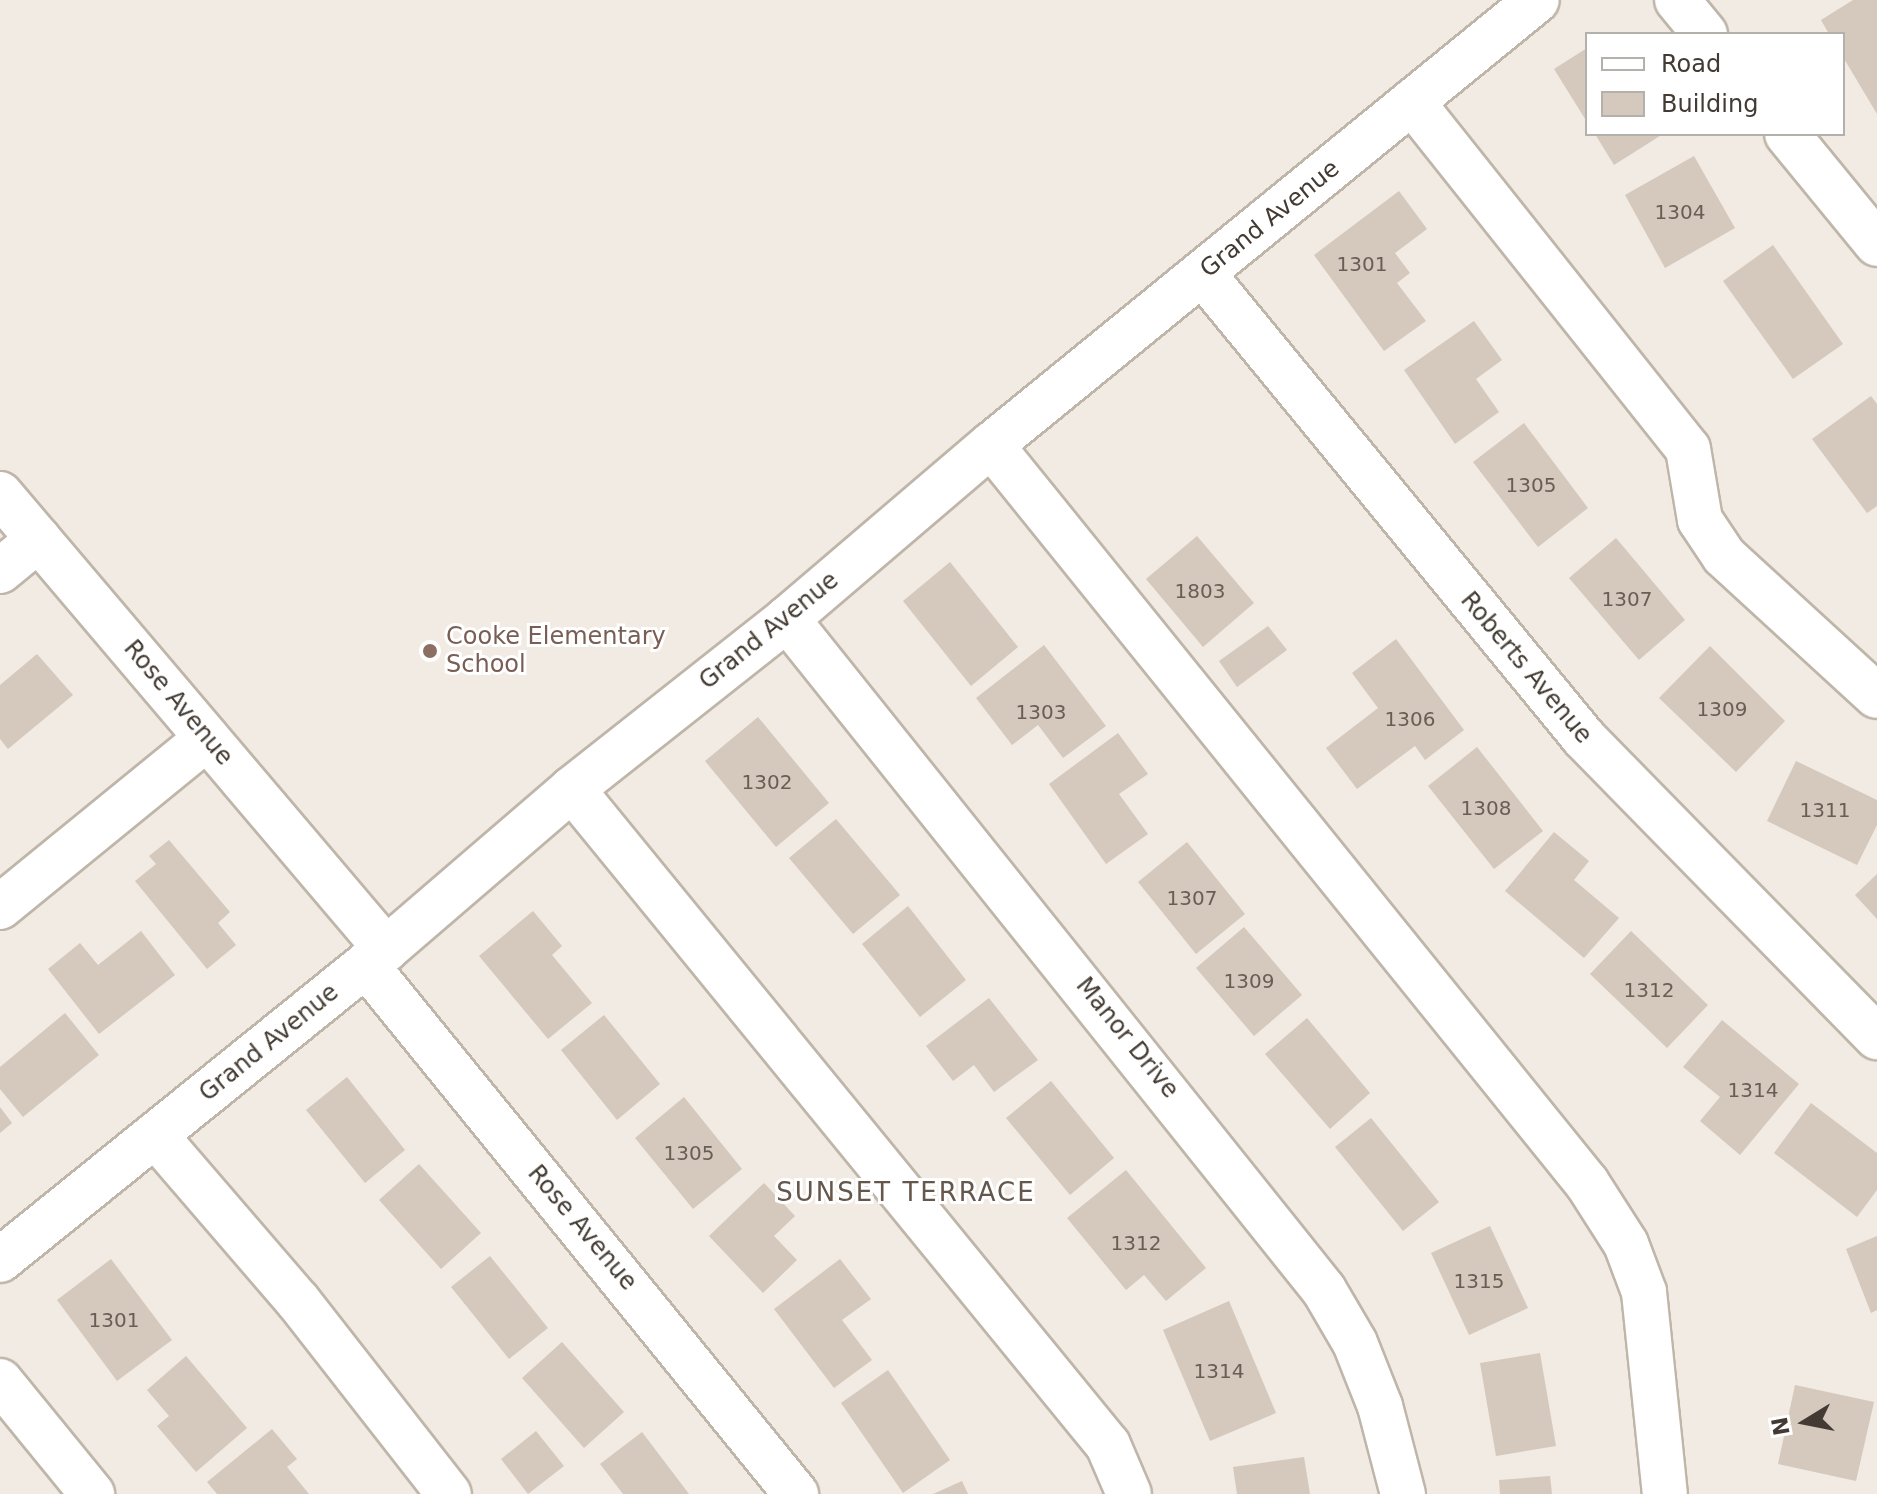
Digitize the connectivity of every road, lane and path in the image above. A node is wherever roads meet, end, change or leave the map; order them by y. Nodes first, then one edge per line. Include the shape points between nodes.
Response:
1 (1537, 0) edge
2 (1677, 0) edge
3 (1703, 32) edge
4 (1412, 102) junction
5 (1789, 136) edge
6 (1877, 244) edge
7 (1203, 274) junction
8 (991, 445) junction
9 (0, 494) edge
10 (39, 539) junction
11 (0, 571) edge
12 (787, 619) junction
13 (1877, 696) edge
14 (207, 738) junction
15 (572, 789) junction
16 (0, 907) edge
17 (376, 957) junction
18 (1877, 1037) edge
19 (155, 1135) junction
20 (0, 1260) edge
21 (0, 1381) edge
22 (92, 1494) edge
23 (449, 1494) edge
24 (796, 1494) edge
25 (1129, 1494) edge
26 (1403, 1494) edge
27 (1665, 1494) edge

1 - 4 street, Grand Avenue
2 - 3 street
4 - 7 street, Grand Avenue
4 - 13 street via 1688,449 1700,520 1724,556
5 - 6 street
7 - 8 street, Grand Avenue
7 - 18 street, Roberts Avenue via 1584,738
8 - 12 street, Grand Avenue
8 - 27 street via 1587,1183 1626,1244 1644,1292
9 - 10 street, Rose Avenue
10 - 11 street
10 - 14 street, Rose Avenue
12 - 15 street, Grand Avenue
12 - 26 street, Manor Drive via 1324,1290 1355,1343 1380,1406
14 - 16 street
14 - 17 street, Rose Avenue
15 - 17 street, Grand Avenue
15 - 25 street via 1108,1445
17 - 19 street, Grand Avenue
17 - 24 street, Rose Avenue
19 - 20 street, Grand Avenue
19 - 23 street via 298,1301
21 - 22 street

